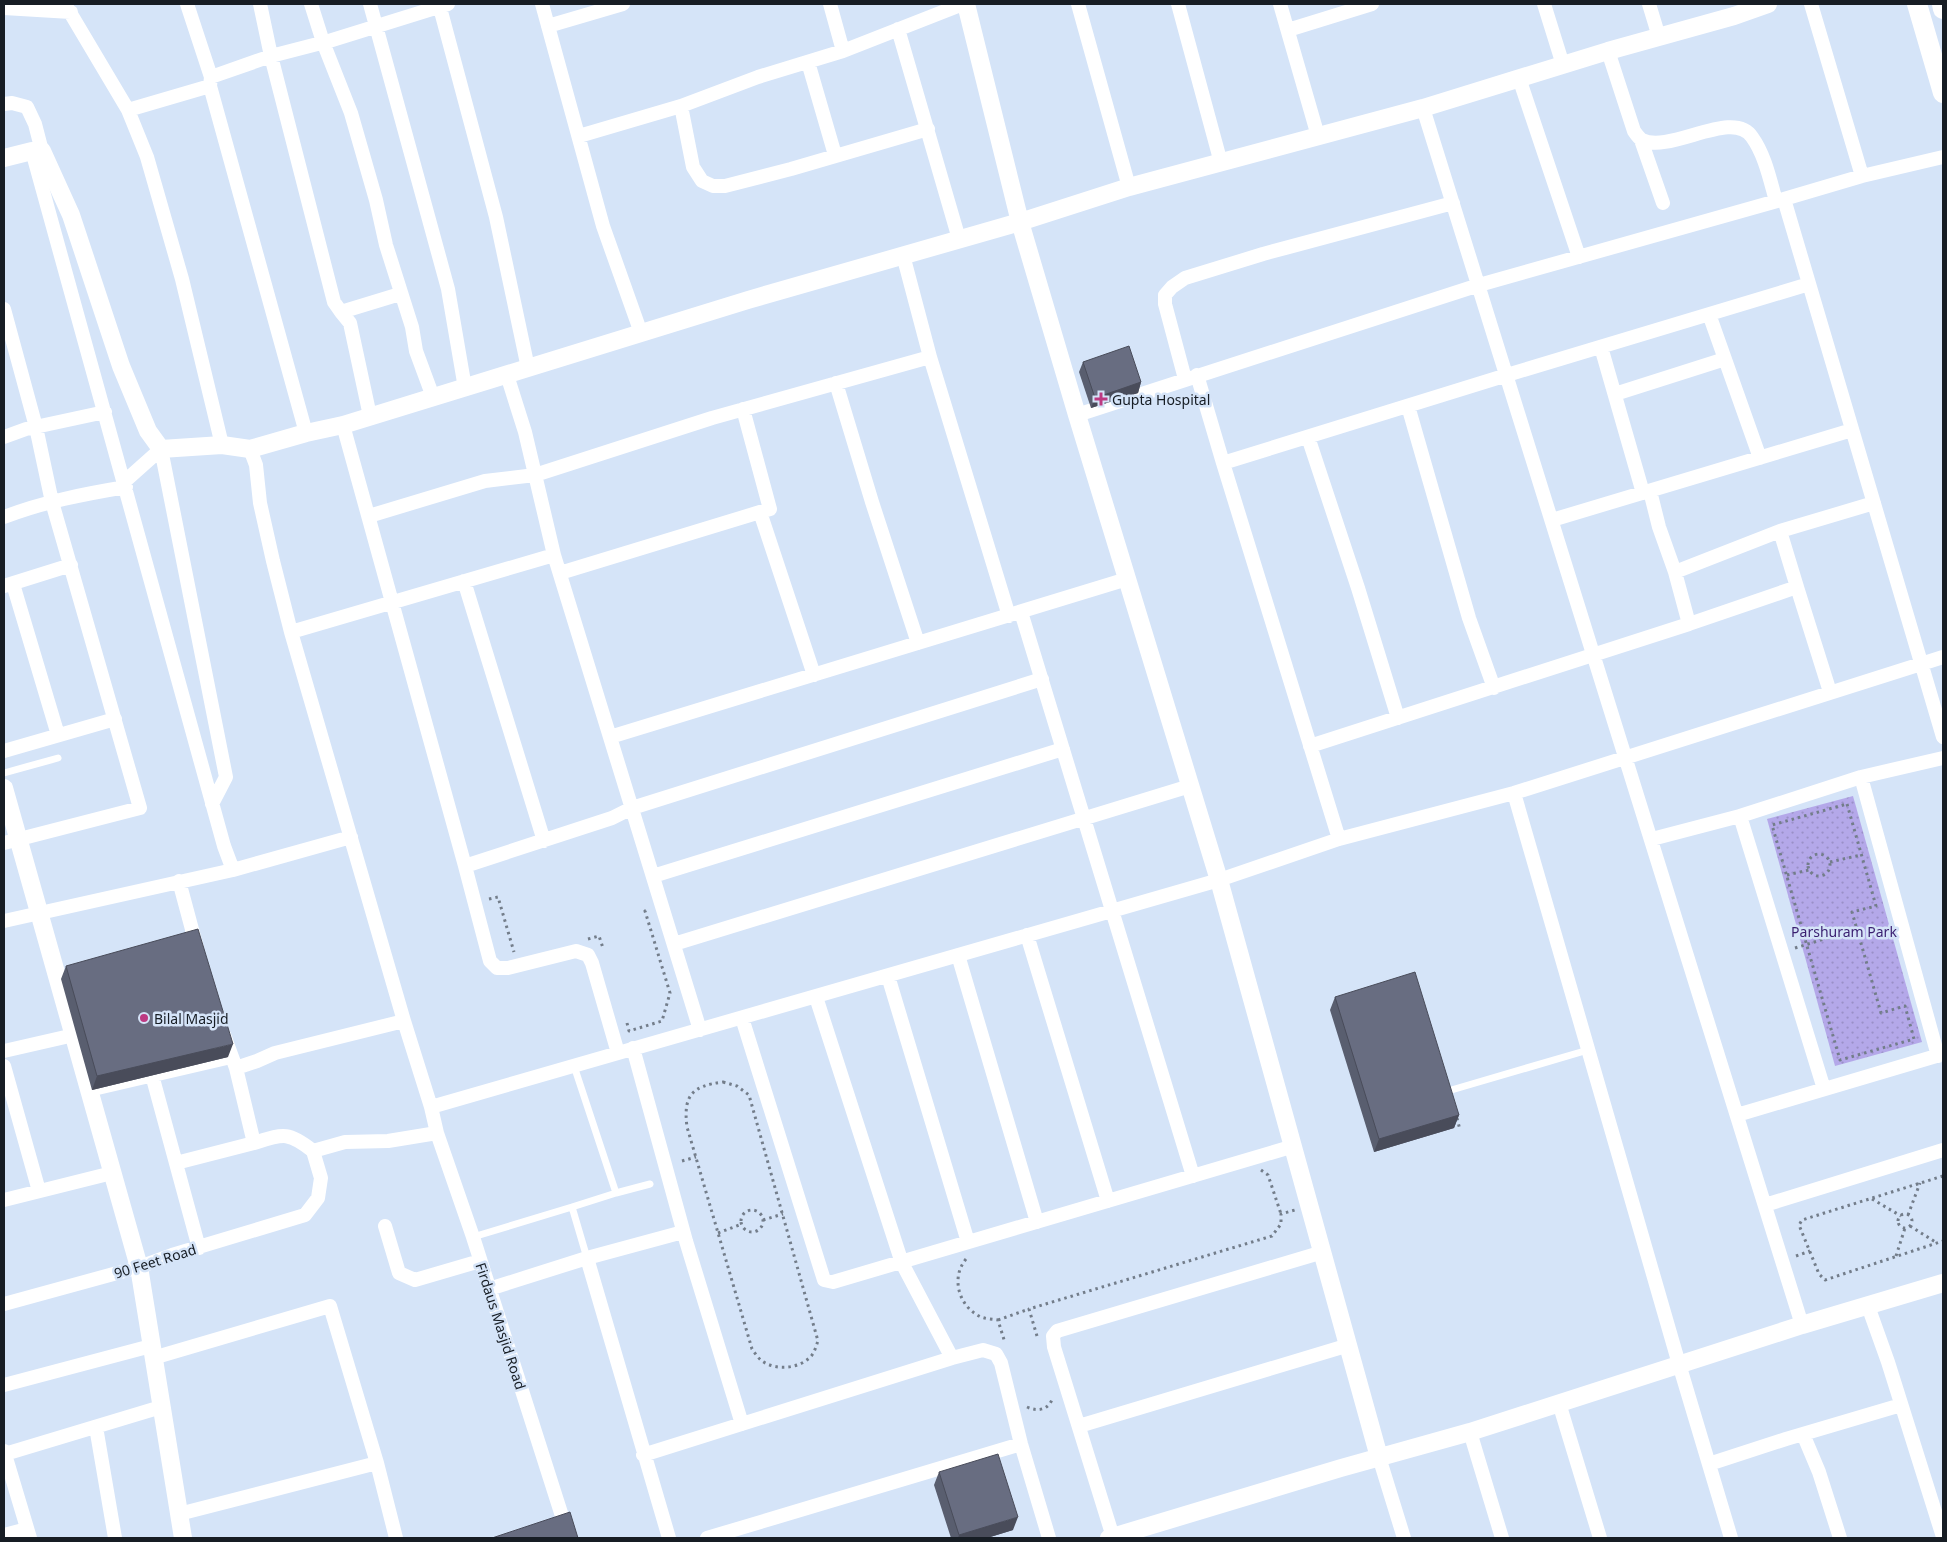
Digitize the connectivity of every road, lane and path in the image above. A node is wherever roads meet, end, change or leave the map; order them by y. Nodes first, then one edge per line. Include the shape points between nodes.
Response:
1 (187, 4) edge
2 (260, 4) edge
3 (311, 4) edge
4 (370, 4) edge
5 (542, 4) edge
6 (623, 4) edge
7 (830, 4) edge
8 (965, 4) edge
9 (1078, 4) edge
10 (1178, 4) edge
11 (1280, 4) edge
12 (1372, 4) edge
13 (1544, 4) edge
14 (1649, 4) edge
15 (1768, 4) edge
16 (1811, 4) edge
17 (1917, 4) edge
18 (1942, 4) edge
19 (442, 5) edge
20 (4, 8) edge
21 (68, 8) edge
22 (1943, 9) edge
23 (377, 26) junction
24 (548, 26) junction
25 (898, 29) junction
26 (1288, 30) junction
27 (1659, 37) junction
28 (323, 42) junction
29 (843, 51) junction
30 (1608, 51) junction
31 (271, 56) junction
32 (808, 62) junction
33 (1563, 65) junction
34 (1519, 78) junction
35 (210, 81) junction
36 (1943, 93) edge
37 (4, 104) edge
38 (681, 106) junction
39 (1423, 108) junction
40 (128, 110) junction
41 (928, 130) junction
42 (579, 136) junction
43 (1318, 136) junction
44 (1641, 140) junction
45 (37, 151) junction
46 (835, 155) junction
47 (1943, 157) edge
48 (4, 158) edge
49 (1221, 163) junction
50 (1862, 176) junction
51 (1129, 187) junction
52 (1780, 200) junction
53 (1453, 203) junction
54 (1664, 203) dead end
55 (1020, 222) junction
56 (959, 239) junction
57 (903, 255) junction
58 (1579, 257) junction
59 (1809, 284) junction
60 (1479, 285) junction
61 (400, 294) junction
62 (4, 309) edge
63 (341, 312) junction
64 (1709, 314) junction
65 (641, 333) junction
66 (1601, 347) junction
67 (930, 357) junction
68 (1725, 359) junction
69 (528, 368) junction
70 (507, 375) junction
71 (1507, 375) junction
72 (1191, 378) junction
73 (836, 383) junction
74 (465, 388) junction
75 (1615, 394) junction
76 (433, 397) junction
77 (1408, 406) junction
78 (743, 409) junction
79 (105, 412) junction
80 (1077, 415) junction
81 (370, 416) junction
82 (343, 425) junction
83 (36, 427) junction
84 (1852, 430) junction
85 (306, 433) junction
86 (4, 436) edge
87 (1308, 437) junction
88 (222, 445) junction
89 (161, 449) junction
90 (250, 449) junction
91 (1760, 458) junction
92 (1223, 463) junction
93 (535, 475) junction
94 (125, 485) junction
95 (1646, 492) junction
96 (52, 502) junction
97 (1874, 503) junction
98 (760, 512) junction
99 (4, 516) edge
100 (369, 516) junction
101 (1552, 520) junction
102 (1780, 530) junction
103 (554, 555) junction
104 (71, 565) junction
105 (1675, 572) junction
106 (560, 574) junction
107 (1127, 579) junction
108 (464, 582) junction
109 (9, 585) edge
110 (1797, 586) junction
111 (392, 603) junction
112 (1015, 614) junction
113 (1689, 624) junction
114 (290, 632) junction
115 (918, 643) junction
116 (1594, 654) junction
117 (1943, 656) edge
118 (1921, 663) junction
119 (814, 675) junction
120 (1042, 679) junction
121 (1494, 688) junction
122 (1830, 692) junction
123 (1398, 718) junction
124 (115, 719) junction
125 (58, 736) junction
126 (610, 737) junction
127 (1943, 737) edge
128 (1310, 746) junction
129 (1064, 749) junction
130 (4, 751) edge
131 (1627, 757) junction
132 (58, 758) dead end
133 (1943, 758) edge
134 (4, 772) edge
135 (1861, 777) junction
136 (1190, 786) junction
137 (4, 788) edge
138 (1514, 793) junction
139 (212, 804) junction
140 (632, 808) junction
141 (1740, 816) junction
142 (1085, 818) junction
143 (351, 837) junction
144 (1339, 839) junction
145 (1652, 839) junction
146 (11, 841) edge
147 (544, 841) junction
148 (1861, 855) junction
149 (1830, 862) junction
150 (465, 866) junction
151 (233, 870) junction
152 (1810, 870) junction
153 (1787, 875) junction
154 (653, 876) junction
155 (1219, 880) junction
156 (179, 881) junction
157 (1111, 911) junction
158 (40, 912) junction
159 (4, 921) edge
160 (1857, 929) junction
161 (1027, 936) junction
162 (674, 944) junction
163 (1806, 944) junction
164 (1782, 953) junction
165 (958, 956) junction
166 (202, 963) edge
167 (888, 976) junction
168 (816, 997) junction
169 (742, 1018) junction
170 (404, 1021) junction
171 (220, 1022) edge
172 (700, 1030) junction
173 (74, 1035) junction
174 (633, 1048) junction
175 (1588, 1050) junction
176 (4, 1051) edge
177 (618, 1053) junction
178 (1941, 1055) edge
179 (234, 1062) junction
180 (4, 1066) edge
181 (574, 1066) junction
182 (152, 1075) junction
183 (1824, 1089) junction
184 (89, 1090) junction
185 (1448, 1091) joint
186 (432, 1110) junction
187 (1737, 1115) junction
188 (1460, 1130) edge
189 (437, 1133) junction
190 (254, 1143) junction
191 (1294, 1146) junction
192 (1943, 1150) edge
193 (313, 1151) junction
194 (696, 1157) junction
195 (682, 1160) dead end
196 (176, 1163) junction
197 (1261, 1170) dead end
198 (112, 1173) junction
199 (1193, 1176) junction
200 (1943, 1176) edge
201 (1920, 1183) junction
202 (650, 1184) dead end
203 (40, 1191) junction
204 (616, 1193) junction
205 (1871, 1198) junction
206 (4, 1200) edge
207 (1108, 1201) junction
208 (1765, 1205) junction
209 (1310, 1206) junction
210 (572, 1207) junction
211 (783, 1214) junction
212 (1281, 1214) junction
213 (1908, 1215) junction
214 (1901, 1216) junction
215 (763, 1220) junction
216 (1038, 1222) junction
217 (742, 1224) junction
218 (385, 1226) dead end
219 (1910, 1226) junction
220 (1904, 1228) junction
221 (683, 1232) junction
222 (718, 1233) junction
223 (473, 1237) junction
224 (1943, 1241) edge
225 (1938, 1243) junction
226 (199, 1248) junction
227 (968, 1249) junction
228 (1323, 1252) junction
229 (1896, 1257) junction
230 (587, 1258) junction
231 (480, 1261) junction
232 (902, 1263) junction
233 (138, 1267) junction
234 (1943, 1283) edge
235 (489, 1289) junction
236 (4, 1304) edge
237 (1868, 1306) junction
238 (1029, 1309) junction
239 (998, 1320) junction
240 (1802, 1325) junction
241 (1037, 1337) dead end
242 (1349, 1345) junction
243 (1006, 1348) dead end
244 (152, 1352) junction
245 (952, 1358) junction
246 (1678, 1364) junction
247 (4, 1385) edge
248 (1054, 1392) dead end
249 (1559, 1403) junction
250 (1023, 1404) dead end
251 (1901, 1405) junction
252 (161, 1407) junction
253 (742, 1424) junction
254 (1079, 1426) junction
255 (96, 1427) junction
256 (1470, 1432) junction
257 (1803, 1434) junction
258 (1021, 1444) junction
259 (4, 1453) edge
260 (643, 1455) junction
261 (1379, 1457) junction
262 (377, 1462) junction
263 (1709, 1464) junction
264 (179, 1514) junction
265 (1150, 1532) edge
266 (28, 1534) edge
267 (4, 1535) edge
268 (115, 1538) edge
269 (183, 1538) edge
270 (396, 1538) edge
271 (569, 1538) edge
272 (669, 1538) edge
273 (707, 1538) edge
274 (1050, 1538) edge
275 (1111, 1538) edge
276 (1404, 1538) edge
277 (1502, 1538) edge
278 (1600, 1538) edge
279 (1731, 1538) edge
280 (1840, 1538) edge
281 (1943, 1538) edge

1 - 35 street
2 - 31 street
3 - 28 street
4 - 23 street
5 - 24 street
6 - 24 street
7 - 29 street
8 - 25 street
8 - 55 street
9 - 51 street
10 - 49 street
11 - 26 street
12 - 26 street
13 - 33 street
14 - 27 street
15 - 27 street
16 - 50 street
17 - 36 main road
18 - 22 main road
19 - 23 street
19 - 69 street via 498,225
20 - 21 street
21 - 40 street
23 - 28 street
23 - 74 street via 448,290
24 - 42 street
25 - 29 street
25 - 41 street
26 - 43 street
27 - 30 street
28 - 31 street
28 - 61 street via 351,113
29 - 32 street
30 - 33 street
30 - 44 street via 1634,131
31 - 35 street
31 - 63 street via 334,302
32 - 38 street
32 - 46 street
33 - 34 street
34 - 39 street
34 - 58 street
35 - 40 street
35 - 85 street
37 - 45 street via 27,107 35,124
38 - 42 street
38 - 46 street via 694,167 702,181 713,186 725,186
39 - 43 street
39 - 53 street
40 - 88 street via 147,157 166,223
41 - 46 street
41 - 56 street
42 - 65 street via 603,226
43 - 49 street
44 - 52 street via 1669,141 1725,128 1742,128 1752,136
44 - 54 street
45 - 48 street
45 - 79 street
45 - 89 street via 71,215 121,366 148,431
47 - 50 street
49 - 51 street
50 - 52 street
51 - 55 street
52 - 58 street
52 - 59 street
53 - 60 street
53 - 72 street via 1185,278 1165,295 1165,304
55 - 56 street
55 - 80 street
56 - 57 street
57 - 65 street
57 - 67 street
58 - 60 street
59 - 64 street
59 - 84 street
60 - 71 street
60 - 72 street
61 - 63 street
61 - 76 street
62 - 83 street
63 - 81 street via 350,323
64 - 66 street
64 - 68 street
65 - 69 street
66 - 71 street
66 - 75 street
67 - 73 street
67 - 112 street
68 - 75 street
68 - 91 street
69 - 70 street
70 - 74 street
70 - 93 street
71 - 77 street
71 - 101 street
72 - 80 street
72 - 92 street
73 - 78 street
73 - 115 street
74 - 76 street
75 - 95 street
76 - 81 street
77 - 87 street
77 - 121 street via 1469,618
78 - 93 street
78 - 98 street via 770,509
79 - 83 street
79 - 94 street
80 - 107 street
81 - 82 street
82 - 85 street
82 - 100 street
83 - 86 street
83 - 96 street
84 - 91 street
84 - 97 street
85 - 90 street
87 - 92 street
87 - 123 street
88 - 89 street
88 - 90 street
89 - 94 street
89 - 139 street via 226,777
90 - 114 street
91 - 95 street
92 - 128 street
93 - 100 street via 485,481
93 - 103 street
94 - 96 street
94 - 139 street
95 - 101 street
95 - 105 street
96 - 99 street
96 - 104 street
97 - 102 street
97 - 118 street
98 - 106 street
98 - 119 street
100 - 111 street
101 - 116 street
102 - 105 street
102 - 110 street
103 - 106 street
103 - 108 street
104 - 109 street
104 - 124 street
105 - 113 street
106 - 126 street
107 - 112 street
107 - 136 street
108 - 111 street
108 - 147 street
109 - 125 street
110 - 113 street
110 - 122 street
111 - 114 street
111 - 150 street
112 - 115 street
112 - 120 street
113 - 116 street
114 - 143 street
115 - 119 street
116 - 121 street
116 - 131 street
117 - 118 street
118 - 122 street
118 - 127 street
119 - 126 street
120 - 129 street
120 - 140 street
121 - 123 street
122 - 131 street
123 - 128 street
124 - 125 street
124 - 146 street via 140,808
125 - 130 street
126 - 140 street
128 - 144 street
129 - 142 street
129 - 154 street
131 - 138 street
131 - 145 street
132 - 134 lane
133 - 135 street
135 - 141 street
135 - 178 street
136 - 142 street
136 - 155 street
137 - 146 street
138 - 144 street
138 - 175 street
139 - 151 street
140 - 147 street
140 - 154 street
141 - 145 street
141 - 164 street
142 - 157 street
142 - 162 street
143 - 151 street
143 - 170 street
144 - 155 street
145 - 187 street
146 - 158 street
147 - 150 street
148 - 149 path
148 - 153 path via 1847,804 1772,825
148 - 160 path via 1876,906 1852,912
149 - 152 path via 1829,871 1824,875 1816,875
149 - 152 path via 1826,856 1816,855 1810,859
150 - 177 street via 490,962 498,968 508,968 576,951 588,954
151 - 156 street
152 - 153 path
153 - 163 path
154 - 162 street
155 - 157 street
155 - 191 street
156 - 158 street
156 - 166 street via 190,941
157 - 161 street
157 - 199 street
158 - 159 street
158 - 173 street via 63,977
160 - 163 path
160 - 163 path via 1881,1013 1905,1006 1914,1039 1840,1060
161 - 165 street
161 - 207 street
162 - 172 street
163 - 164 path
164 - 183 street
165 - 167 street
165 - 216 street
167 - 168 street
167 - 227 street
168 - 169 street
168 - 232 street
169 - 172 street
169 - 232 street via 824,1280 833,1282
170 - 179 street via 275,1053 257,1061
170 - 186 street
171 - 179 street
172 - 174 street
173 - 176 street
173 - 184 street
174 - 177 street
174 - 221 street
175 - 185 lane
175 - 246 street
177 - 181 street
178 - 183 street
179 - 182 street
179 - 190 street
180 - 203 street
181 - 186 street
181 - 204 lane
182 - 184 street
182 - 196 street
183 - 187 street
184 - 198 street
185 - 188 path
186 - 189 street
186 - 271 street, Firdaus Masjid Road
187 - 208 street
189 - 193 street via 388,1141 345,1142
189 - 223 street
190 - 193 street via 282,1134 302,1142
190 - 196 street
191 - 199 street
191 - 209 street
192 - 208 street
193 - 226 street, 90 Feet Road via 321,1178 318,1198 305,1215
194 - 195 path
194 - 211 path via 686,1117 690,1096 706,1084 723,1082 737,1086 749,1095
194 - 222 path
196 - 226 street
197 - 212 path via 1268,1175
198 - 203 street
198 - 233 street
199 - 207 street
200 - 201 path
201 - 205 path
201 - 213 path
202 - 204 lane
203 - 206 street
204 - 210 lane
205 - 214 path
205 - 229 path via 1802,1220 1800,1225 1819,1274 1825,1280
207 - 216 street
208 - 240 street
209 - 212 path
209 - 228 street
210 - 223 lane
210 - 230 lane
211 - 215 path
211 - 222 path via 818,1341 805,1363 775,1366 761,1361 752,1349
212 - 238 path via 1281,1224 1272,1236
213 - 214 path
213 - 219 path via 1912,1220
214 - 220 path via 1899,1224
215 - 217 path via 762,1227 756,1232 749,1232
215 - 217 path via 757,1211 750,1210 742,1217
216 - 227 street
217 - 222 path
218 - 231 street via 399,1273 415,1280
219 - 220 path
219 - 225 path
220 - 229 path
221 - 230 street
221 - 253 street
223 - 231 street
224 - 225 path
225 - 229 path
226 - 233 street, 90 Feet Road
227 - 232 street
227 - 239 path via 960,1266 960,1298 980,1316
228 - 242 street
228 - 254 street via 1057,1331 1053,1336 1054,1347
230 - 235 street
230 - 260 street
231 - 235 street
232 - 245 street
233 - 236 street, 90 Feet Road
233 - 244 street
234 - 237 street
235 - 271 street
237 - 240 street
237 - 251 street
238 - 239 path
238 - 241 path
239 - 243 path
240 - 246 street
242 - 254 street
242 - 261 street
244 - 247 street
244 - 252 street
244 - 262 street via 330,1306
245 - 253 street
245 - 258 street via 983,1350 996,1354
246 - 249 street
246 - 263 street
248 - 250 path via 1046,1408 1037,1411
249 - 256 street
249 - 278 street
251 - 257 street
251 - 281 street
252 - 255 street
252 - 264 street
253 - 260 street
254 - 275 street
255 - 259 street
255 - 268 street
256 - 261 street
256 - 277 street
257 - 263 street
257 - 280 street
258 - 273 street
258 - 274 street
259 - 266 street
260 - 272 street
261 - 265 street
261 - 276 street
262 - 264 street
262 - 270 street
263 - 279 street
264 - 269 street
265 - 275 street
266 - 267 street

